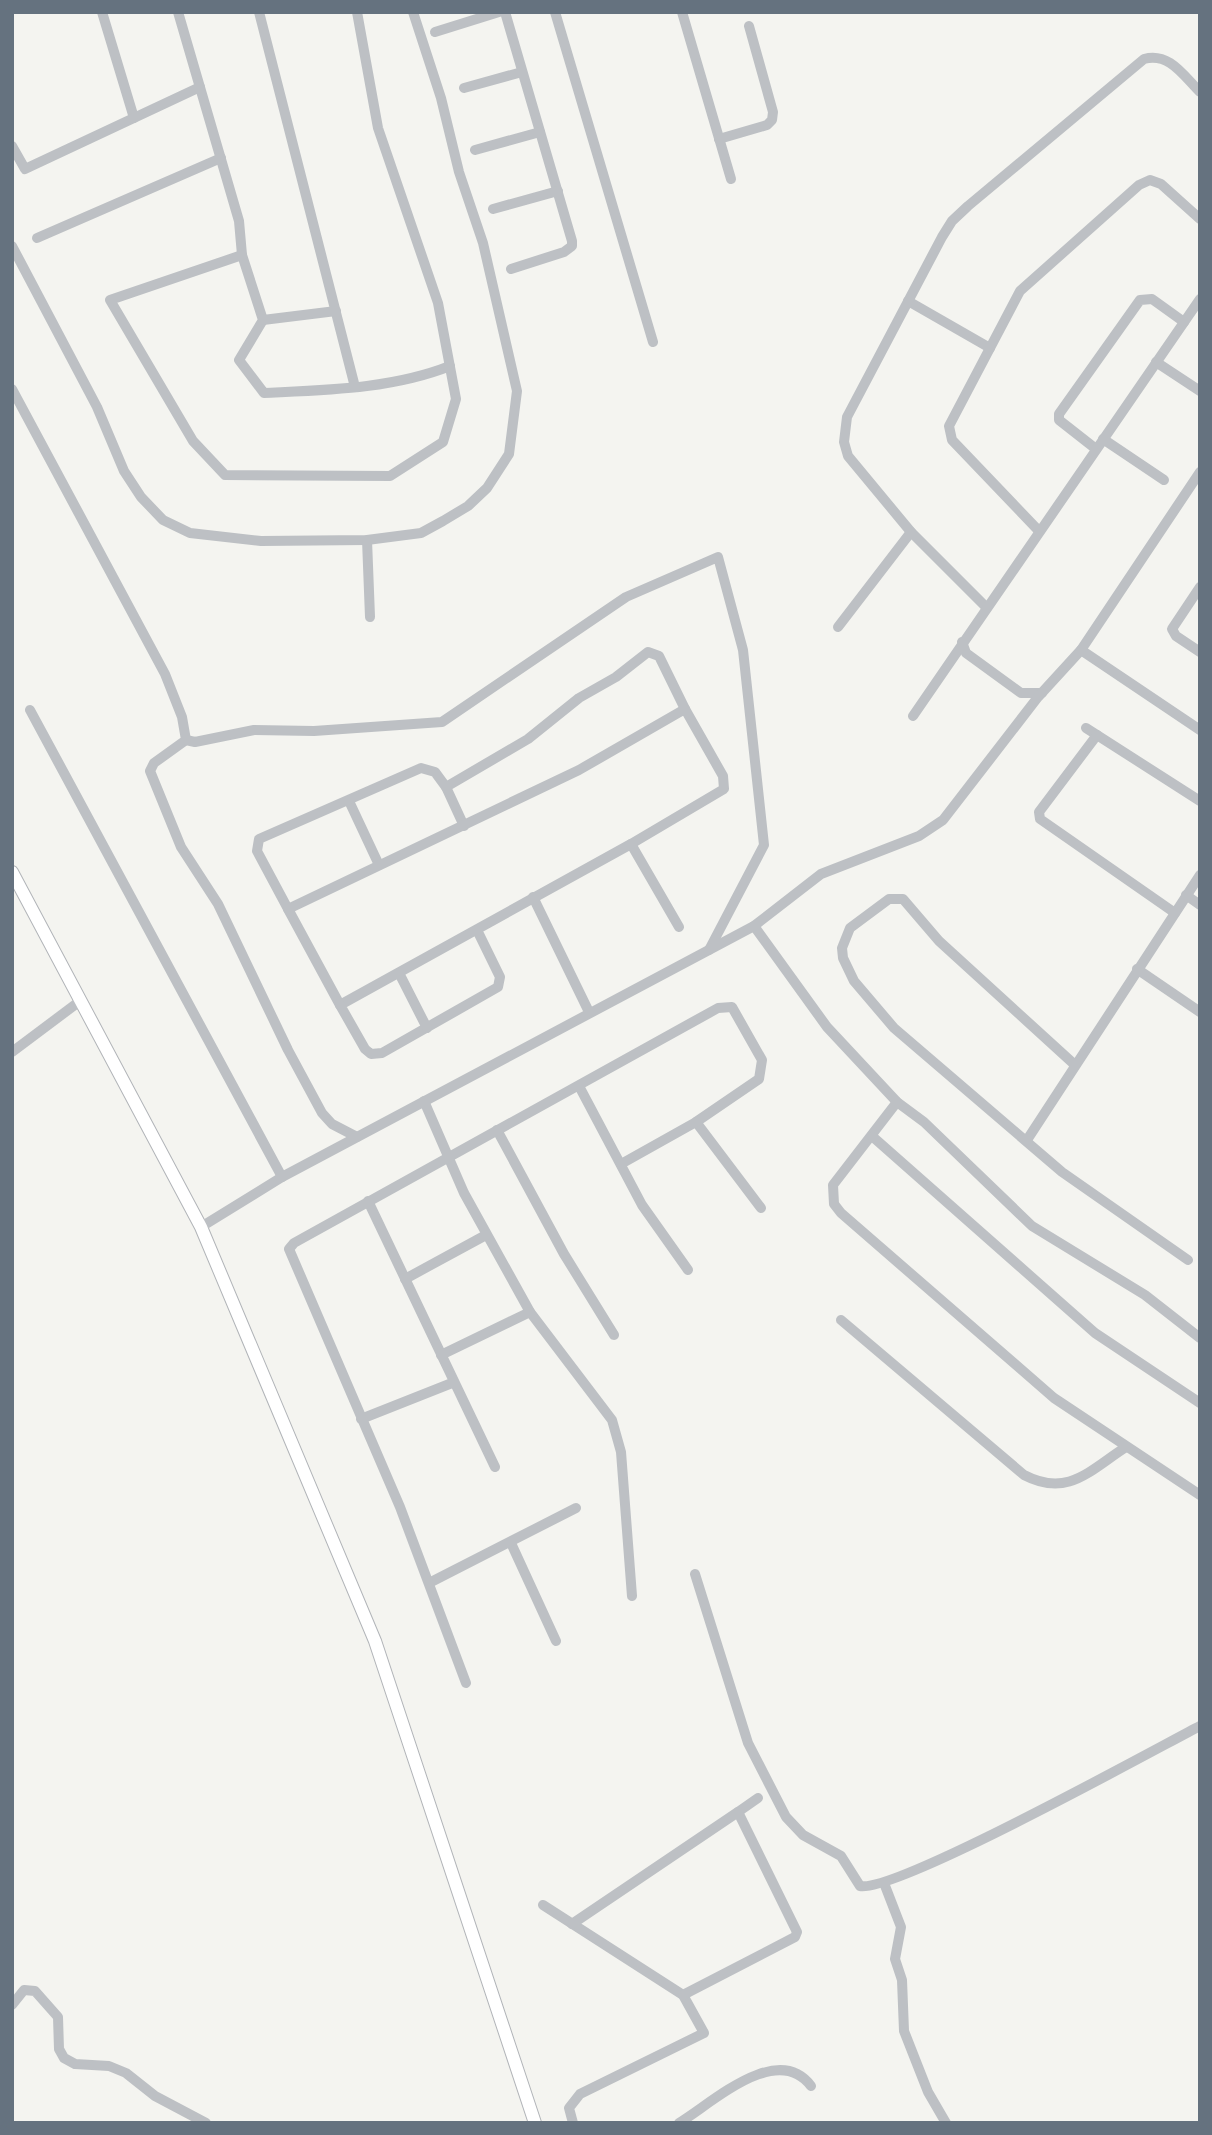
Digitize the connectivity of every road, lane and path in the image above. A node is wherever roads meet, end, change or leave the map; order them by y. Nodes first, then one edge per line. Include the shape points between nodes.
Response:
1 (102, 12) edge
2 (178, 12) edge
3 (259, 12) edge
4 (357, 12) edge
5 (414, 12) edge
6 (499, 12) edge
7 (505, 12) edge
8 (555, 12) edge
9 (682, 12) edge
10 (464, 17) edge
11 (749, 26) dead end
12 (435, 32) dead end
13 (522, 72) junction
14 (200, 87) junction
15 (464, 88) dead end
16 (1200, 92) edge
17 (134, 118) junction
18 (540, 132) junction
19 (719, 139) junction
20 (12, 146) edge
21 (475, 150) dead end
22 (220, 158) junction
23 (731, 179) dead end
24 (558, 191) junction
25 (493, 209) dead end
26 (1200, 219) edge
27 (37, 238) dead end
28 (12, 246) edge
29 (242, 255) junction
30 (511, 269) dead end
31 (1200, 299) edge
32 (908, 301) junction
33 (336, 311) junction
34 (263, 320) junction
35 (1184, 322) junction
36 (653, 342) dead end
37 (990, 348) junction
38 (1156, 362) junction
39 (450, 366) junction
40 (355, 387) junction
41 (12, 388) edge
42 (1200, 391) edge
43 (1103, 439) junction
44 (1096, 449) junction
45 (1198, 478) edge
46 (1164, 480) dead end
47 (1038, 530) junction
48 (911, 532) junction
49 (368, 540) junction
50 (1200, 587) edge
51 (986, 607) junction
52 (370, 617) dead end
53 (838, 626) dead end
54 (962, 642) junction
55 (1081, 650) junction
56 (1200, 652) edge
57 (1042, 692) junction
58 (685, 709) junction
59 (30, 710) dead end
60 (913, 716) dead end
61 (1086, 728) dead end
62 (1200, 730) edge
63 (1097, 735) junction
64 (186, 740) junction
65 (446, 787) junction
66 (349, 801) junction
67 (1200, 801) edge
68 (464, 826) junction
69 (631, 844) junction
70 (379, 865) junction
71 (12, 872) edge
72 (1200, 875) edge
73 (1186, 895) junction
74 (533, 897) junction
75 (1200, 905) edge
76 (288, 909) junction
77 (1175, 913) junction
78 (754, 926) junction
79 (679, 927) dead end
80 (477, 930) junction
81 (709, 950) junction
82 (1137, 969) junction
83 (399, 973) junction
84 (80, 1001) junction
85 (340, 1005) junction
86 (589, 1012) junction
87 (1200, 1012) edge
88 (426, 1028) junction
89 (12, 1052) edge
90 (1075, 1065) junction
91 (579, 1086) junction
92 (424, 1101) junction
93 (897, 1102) junction
94 (696, 1122) junction
95 (497, 1130) junction
96 (357, 1136) junction
97 (873, 1137) junction
98 (1027, 1140) junction
99 (447, 1157) junction
100 (621, 1164) junction
101 (282, 1177) junction
102 (368, 1201) junction
103 (761, 1208) dead end
104 (201, 1227) junction
105 (486, 1235) junction
106 (1188, 1260) dead end
107 (688, 1269) dead end
108 (405, 1279) junction
109 (530, 1312) junction
110 (841, 1320) dead end
111 (614, 1335) dead end
112 (1200, 1338) edge
113 (441, 1355) junction
114 (452, 1383) junction
115 (1200, 1403) edge
116 (361, 1419) junction
117 (1126, 1447) junction
118 (495, 1467) dead end
119 (1200, 1495) edge
120 (576, 1508) dead end
121 (511, 1543) junction
122 (695, 1574) dead end
123 (430, 1582) junction
124 (632, 1596) dead end
125 (556, 1642) dead end
126 (466, 1683) dead end
127 (1200, 1727) edge
128 (758, 1798) dead end
129 (738, 1812) junction
130 (884, 1883) junction
131 (543, 1905) dead end
132 (572, 1924) junction
133 (683, 1995) junction
134 (12, 2005) edge
135 (811, 2086) dead end
136 (206, 2123) edge
137 (535, 2123) edge
138 (573, 2123) edge
139 (679, 2123) edge
140 (946, 2123) edge

1 - 17 street
2 - 14 street
3 - 33 street
4 - 39 street via 378,128 438,303
5 - 49 street via 485,253 517,391 515,427 509,454 498,474 468,506 421,533
6 - 10 street
7 - 13 street
8 - 36 street
9 - 19 street
10 - 12 street
11 - 19 street via 772,120
13 - 15 street
13 - 18 street
14 - 17 street
14 - 22 street
16 - 32 street via 1168,60 1144,59 952,221
17 - 20 street via 24,169
18 - 21 street
18 - 24 street
19 - 23 street
22 - 27 street
22 - 29 street via 239,221
24 - 25 street
24 - 30 street via 572,246
26 - 37 street via 1161,184 1150,180 1139,185 1031,278
28 - 49 street via 97,407 124,471 163,520 190,533 261,541
29 - 34 street
29 - 39 street via 110,300 193,441 225,475 390,476 443,442 456,399
31 - 35 street
32 - 37 street
32 - 48 street via 847,417 844,442 848,456
33 - 34 street
33 - 40 street
34 - 40 street via 239,360 264,393
35 - 38 street
35 - 44 street via 1152,299 1145,299 1118,328 1059,414 1059,419
37 - 47 street via 949,433
38 - 42 street
38 - 43 street
39 - 40 street via 427,375
41 - 64 street via 165,674
43 - 44 street
43 - 46 street
44 - 47 street
45 - 55 street
47 - 51 street
48 - 51 street
48 - 53 street
49 - 52 street
50 - 56 street via 1172,629
51 - 54 street
54 - 57 street via 966,653 1021,693
54 - 60 street
55 - 57 street
55 - 62 street
57 - 78 street via 953,809 923,833 821,874
58 - 65 street via 659,656 648,652 528,739
58 - 68 street via 579,770
58 - 69 street via 723,776 724,789
59 - 101 street
61 - 63 street
63 - 67 street
63 - 77 street via 1039,811 1040,819
64 - 81 street via 254,730 314,731 442,722 626,597 718,557 743,650 764,845
64 - 96 street via 150,771 181,847 218,904 322,1113 332,1124
65 - 66 street via 435,772 421,768
65 - 68 street
66 - 70 street
66 - 76 street via 260,839 257,851
68 - 70 street
69 - 74 street
69 - 79 street
70 - 76 street
71 - 84 main road
72 - 73 street
73 - 75 street
73 - 77 street
74 - 80 street
74 - 86 street
76 - 85 street
77 - 82 street
78 - 81 street
78 - 93 street via 827,1027
80 - 83 street
80 - 88 street via 501,984
81 - 86 street
82 - 87 street
82 - 90 street
83 - 85 street
83 - 88 street
84 - 89 street
84 - 104 main road
85 - 88 street via 371,1054 382,1053
86 - 92 street
90 - 98 street
90 - 98 street via 939,941 903,899 889,899 850,928 842,948 854,981 894,1028
91 - 94 street via 718,1008 732,1007 762,1060 762,1073 754,1084
91 - 95 street
91 - 100 street
92 - 96 street
92 - 99 street
93 - 97 street
93 - 112 street via 924,1122 1032,1226 1145,1295
94 - 100 street
94 - 103 street
95 - 99 street
95 - 111 street
96 - 101 street
97 - 115 street via 1095,1333
97 - 117 street via 833,1185 834,1203 841,1213 1036,1384
98 - 106 street via 1070,1178
99 - 102 street
99 - 105 street
100 - 107 street via 648,1215
101 - 104 street
102 - 108 street
102 - 116 street via 289,1249
104 - 137 main road via 374,1641
105 - 108 street
105 - 109 street
108 - 113 street
109 - 113 street
109 - 124 street via 603,1405 618,1435
110 - 117 street via 1035,1481 1068,1484
113 - 114 street
114 - 116 street
114 - 118 street
116 - 123 street
117 - 119 street
120 - 121 street
121 - 123 street
121 - 125 street
122 - 130 street via 748,1743 786,1817 803,1835 841,1856 860,1886
123 - 126 street
127 - 130 street via 940,1860
128 - 129 street
129 - 132 street
129 - 133 street via 797,1932
130 - 140 street via 901,1927 895,1959 902,1980 905,2031 928,2092
131 - 132 street
132 - 133 street
133 - 138 street via 702,2027 701,2036 580,2094 569,2108
134 - 136 street via 24,1990 35,1991 58,2017 59,2049 64,2058 126,2073 160,2099
135 - 139 street via 798,2074 783,2070 762,2073 738,2083

